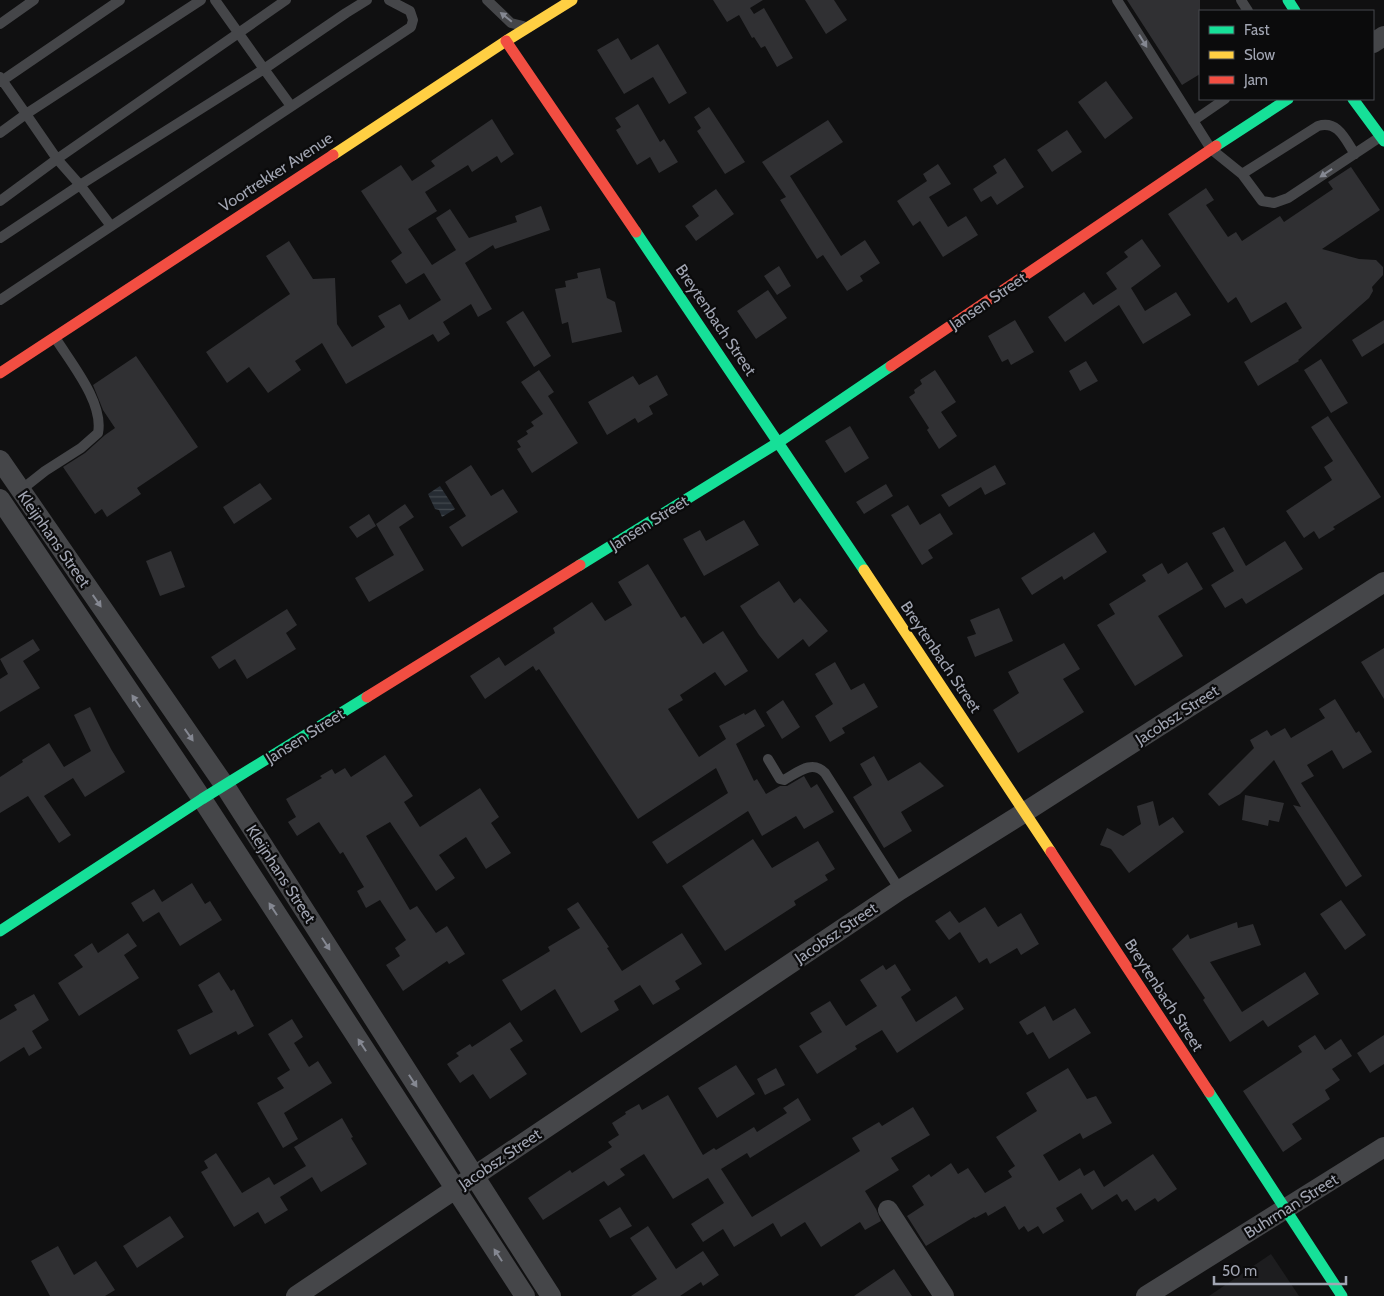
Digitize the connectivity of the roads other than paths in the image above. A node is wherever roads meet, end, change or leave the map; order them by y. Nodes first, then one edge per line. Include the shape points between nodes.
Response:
1 (34, 0) edge
2 (120, 0) edge
3 (201, 0) edge
4 (215, 0) edge
5 (286, 0) edge
6 (367, 0) edge
7 (389, 0) edge
8 (487, 0) edge
9 (1117, 0) edge
10 (544, 3) dead end
11 (567, 3) edge
12 (0, 24) edge
13 (528, 27) junction
14 (238, 32) junction
15 (506, 41) junction
16 (264, 68) junction
17 (1, 80) edge
18 (1224, 100) edge
19 (1286, 100) edge
20 (1354, 100) edge
21 (291, 106) junction
22 (26, 114) junction
23 (1193, 121) junction
24 (0, 133) edge
25 (1383, 139) edge
26 (1211, 149) junction
27 (1355, 154) junction
28 (57, 159) junction
29 (1242, 174) junction
30 (80, 185) junction
31 (0, 201) edge
32 (111, 226) junction
33 (0, 238) edge
34 (0, 300) edge
35 (55, 337) junction
36 (0, 373) edge
37 (779, 442) junction
38 (0, 460) edge
39 (21, 490) junction
40 (0, 499) edge
41 (1384, 582) edge
42 (768, 760) dead end
43 (225, 786) junction
44 (202, 800) junction
45 (1025, 812) junction
46 (900, 890) junction
47 (0, 931) edge
48 (1384, 1147) edge
49 (474, 1176) junction
50 (455, 1189) junction
51 (888, 1210) dead end
52 (1286, 1210) junction
53 (296, 1296) edge
54 (525, 1296) edge
55 (551, 1296) edge
56 (944, 1296) edge
57 (1146, 1296) edge
58 (1342, 1296) edge

1 - 12 lane
2 - 17 lane
3 - 22 lane
4 - 14 lane
5 - 14 lane
6 - 16 lane
7 - 21 lane via 410,11 411,27
13 -> 8 lane via 511,22
9 -> 23 lane
10 - 11 lane
11 - 13 main road, Voortrekker Avenue
13 - 15 main road, Voortrekker Avenue
14 - 16 lane
14 - 28 lane
15 - 35 main road, Voortrekker Avenue
15 - 37 main road, Breytenbach Street
16 - 21 lane
16 - 30 lane
17 - 22 lane
18 - 23 lane
19 - 26 main road, Jansen Street
20 - 25 main road
21 - 32 lane
22 - 24 lane
22 - 28 lane
23 - 26 lane
25 - 27 lane
26 - 29 lane
26 - 37 main road, Jansen Street
27 -> 29 lane via 1288,198 1274,203 1262,201
27 - 29 lane via 1336,128 1323,124
28 - 30 lane
28 - 31 lane
30 - 32 lane
30 - 33 lane
32 - 34 lane
35 - 36 main road, Voortrekker Avenue
35 - 39 lane via 85,385 98,419 98,433
37 - 43 main road, Jansen Street
37 - 45 main road, Breytenbach Street
38 - 39 street, Kleijnhans Street
39 -> 43 street, Kleijnhans Street
44 -> 40 street, Kleijnhans Street
41 - 45 street, Jacobsz Street
42 - 46 lane via 784,780 806,768 820,767
43 - 44 main road, Jansen Street
43 -> 49 street, Kleijnhans Street
44 - 47 main road, Jansen Street
50 -> 44 street, Kleijnhans Street
45 - 46 street, Jacobsz Street
45 - 52 main road, Breytenbach Street
46 - 49 street, Jacobsz Street
48 - 52 street, Buhrman Street
49 - 50 street, Jacobsz Street
49 - 55 street, Kleijnhans Street
50 - 53 street, Jacobsz Street
54 -> 50 street, Kleijnhans Street
51 - 56 street
52 - 57 street, Buhrman Street
52 - 58 main road, Breytenbach Street

